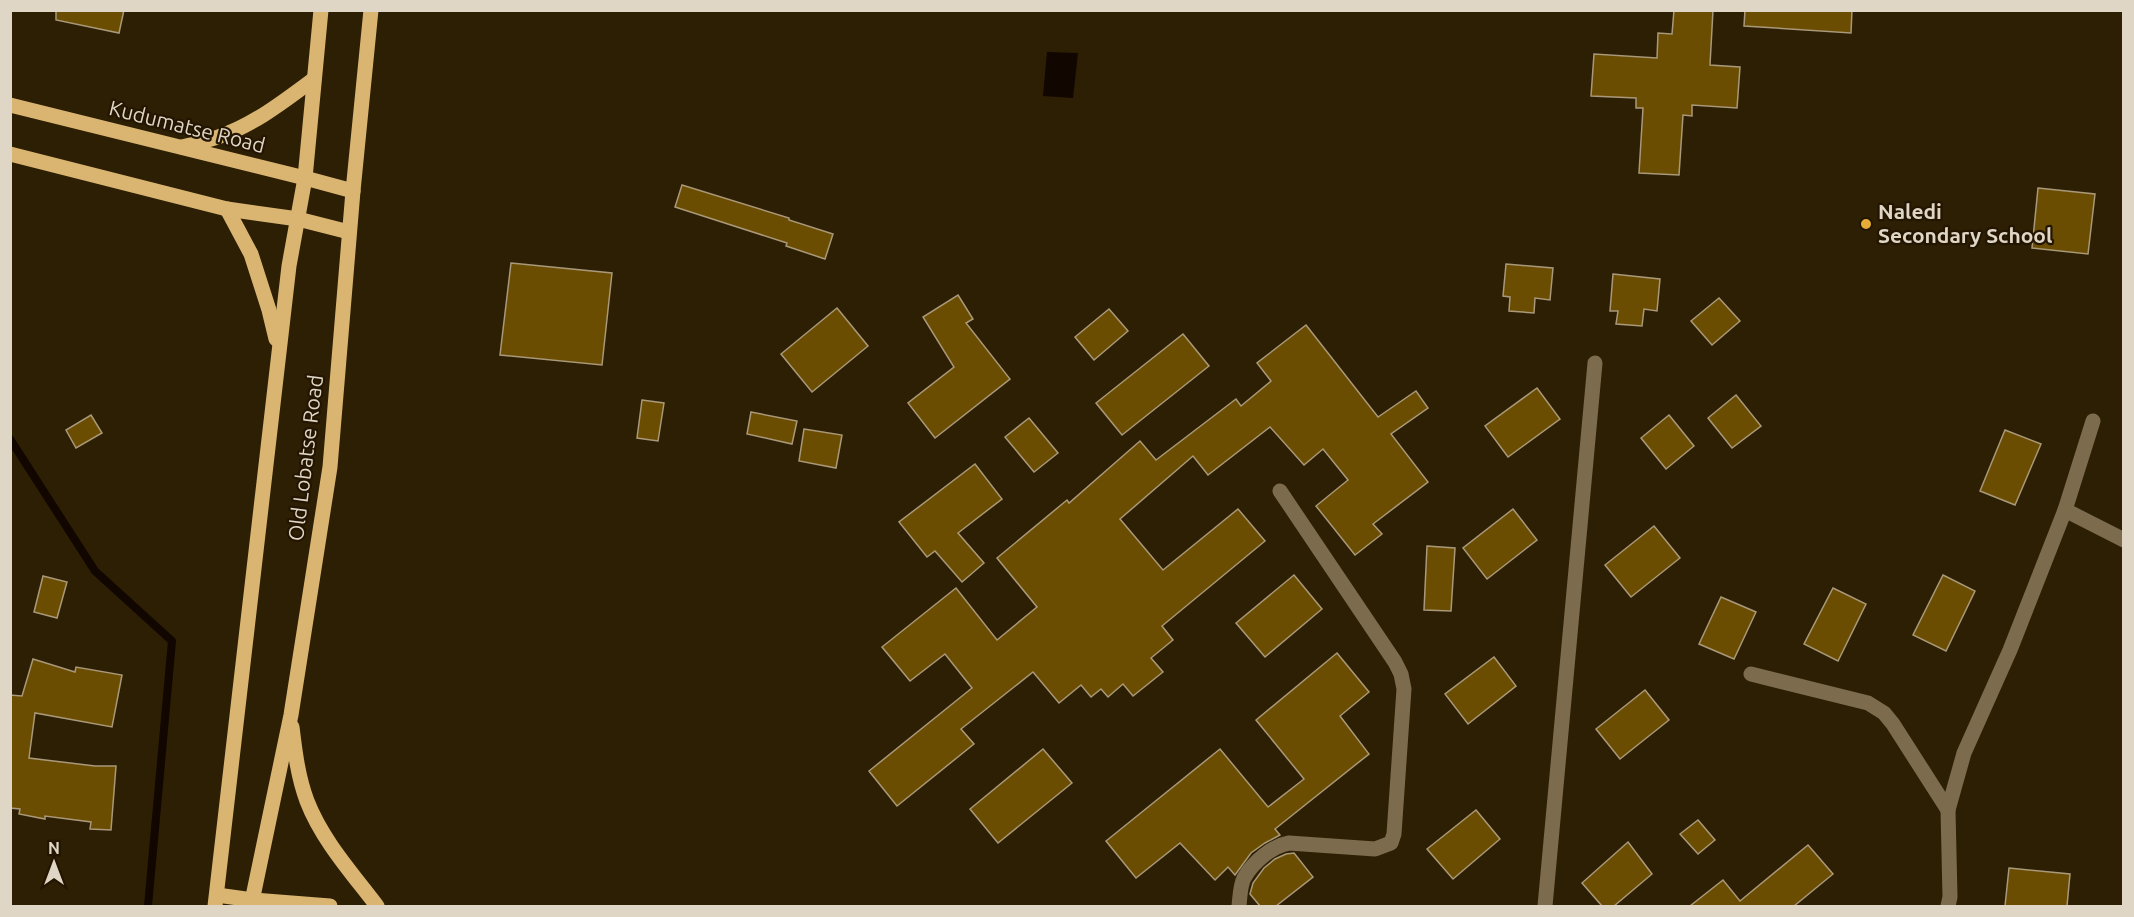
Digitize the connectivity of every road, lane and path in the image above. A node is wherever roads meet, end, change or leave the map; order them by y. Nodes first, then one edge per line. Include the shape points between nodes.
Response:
1 (321, 10) edge
2 (371, 10) edge
3 (314, 79) junction
4 (10, 105) edge
5 (179, 148) junction
6 (10, 154) edge
7 (305, 178) junction
8 (352, 191) junction
9 (227, 209) junction
10 (298, 219) junction
11 (349, 232) junction
12 (279, 350) junction
13 (1594, 363) dead end
14 (2093, 421) dead end
15 (1280, 491) dead end
16 (2065, 510) junction
17 (2124, 540) edge
18 (1751, 674) dead end
19 (291, 716) junction
20 (1948, 810) junction
21 (216, 901) edge
22 (252, 903) edge
23 (330, 906) edge
24 (376, 906) edge
25 (1239, 906) edge
26 (1545, 906) edge
27 (1948, 906) edge

1 - 3 main road, Old Lobatse Road
2 - 8 main road, Old Lobatse Road
3 - 5 main road via 242,128
3 - 7 main road, Old Lobatse Road
4 - 5 main road, Kudumatse Road
5 - 7 main road, Kudumatse Road
6 - 9 main road
7 - 8 main road, Kudumatse Road
7 - 10 main road, Old Lobatse Road
8 - 11 main road, Old Lobatse Road
9 - 10 main road
9 - 12 main road via 251,254
10 - 11 main road
10 - 12 main road, Old Lobatse Road
11 - 19 main road, Old Lobatse Road via 330,467
12 - 21 main road, Old Lobatse Road
13 - 26 street
14 - 16 street
15 - 25 street via 1401,674 1404,689 1394,834 1391,843 1375,849 1280,845 1244,879
16 - 17 street
16 - 20 street via 2010,650 1968,742
18 - 20 street via 1868,702 1884,713
19 - 22 main road, Old Lobatse Road
19 - 24 main road via 297,767 308,802 323,833
20 - 27 street
21 - 22 main road
22 - 23 main road

